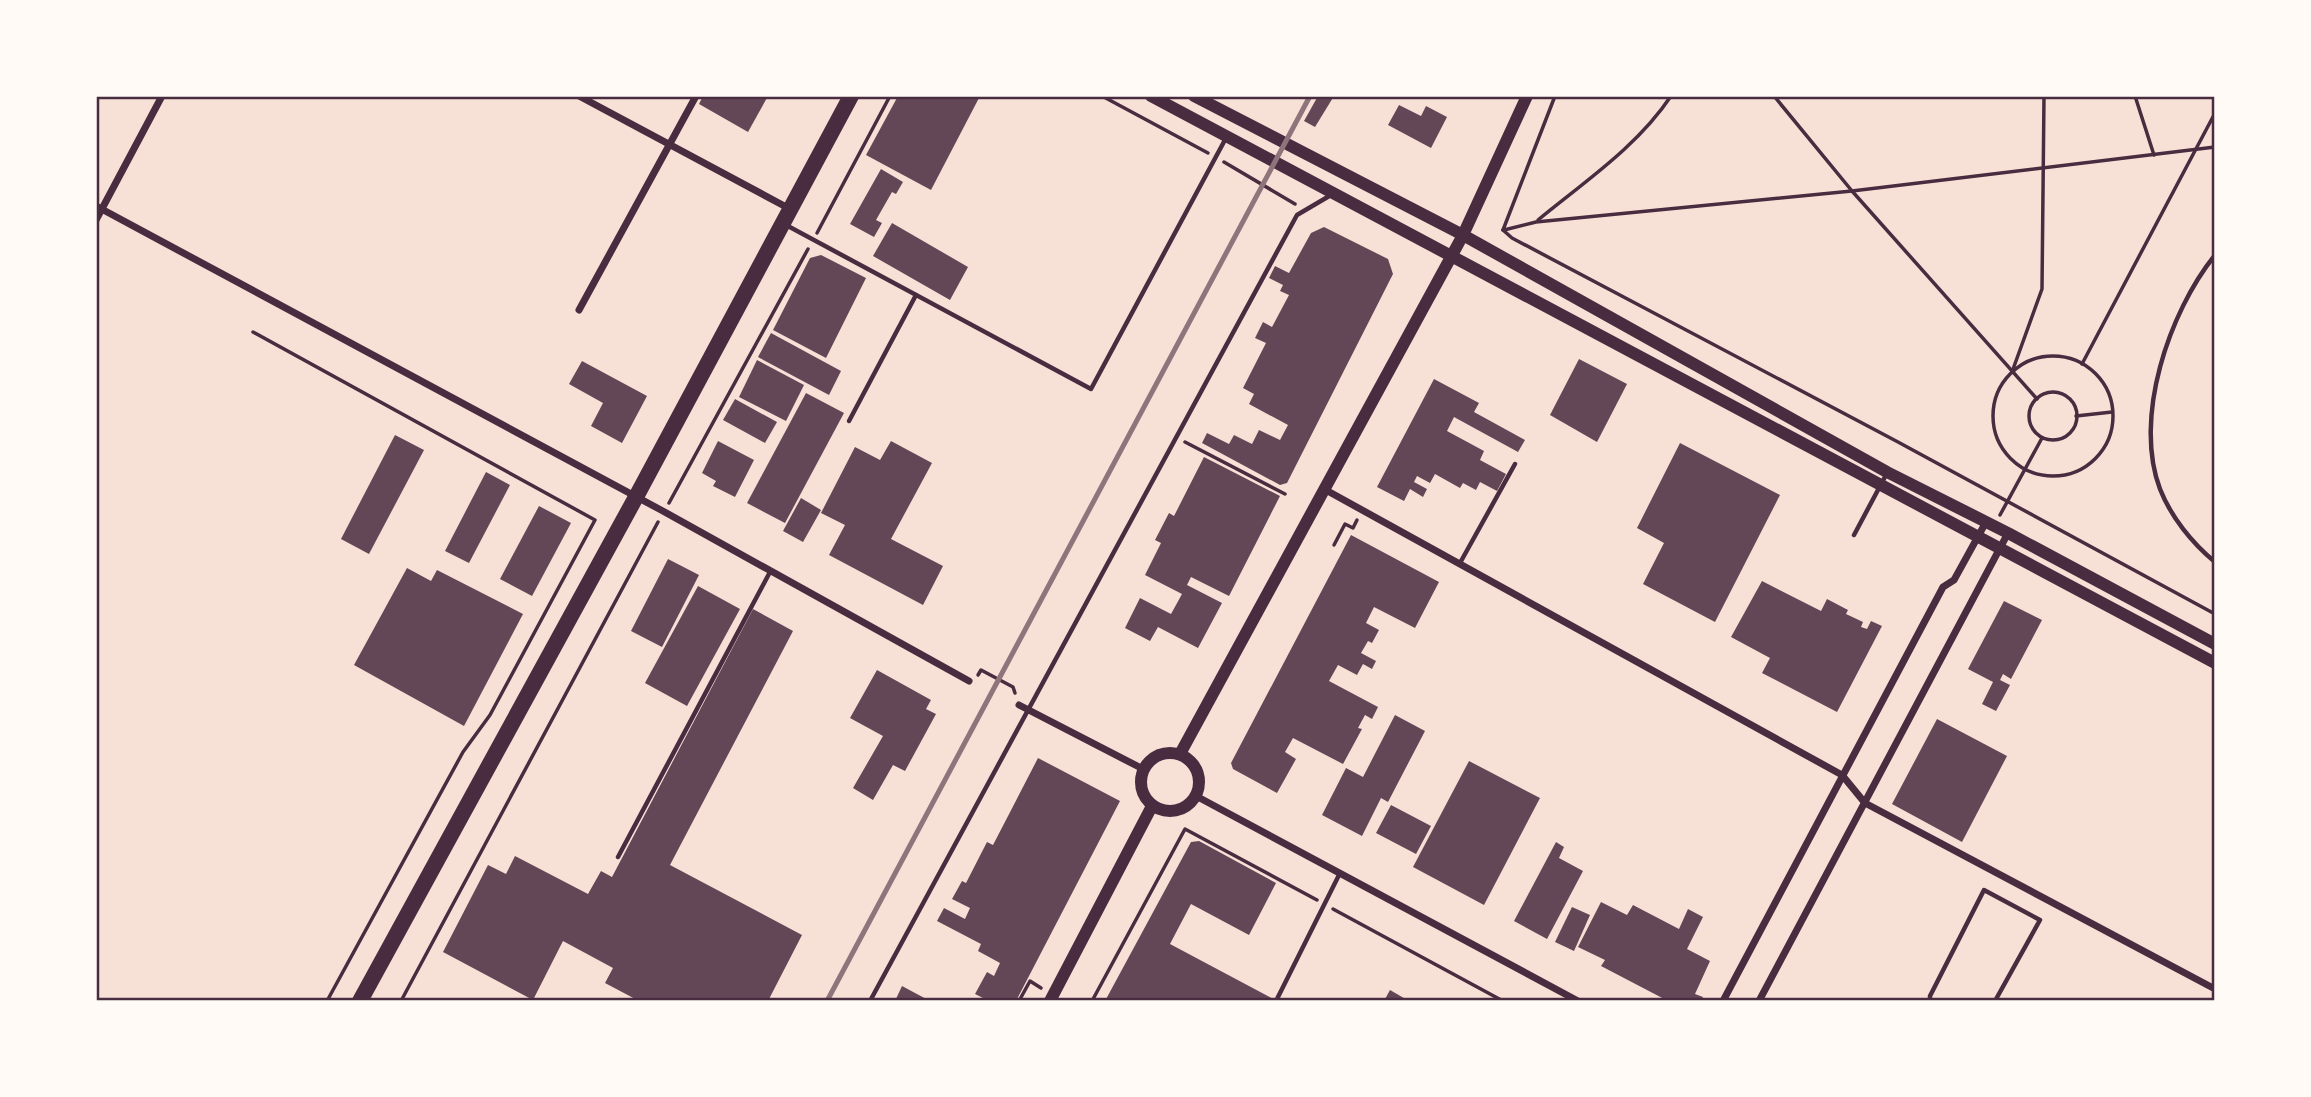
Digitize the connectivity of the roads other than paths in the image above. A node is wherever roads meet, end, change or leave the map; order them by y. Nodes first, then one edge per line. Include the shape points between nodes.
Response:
1 (162, 96) edge
2 (579, 96) edge
3 (696, 96) edge
4 (851, 96) edge
5 (1151, 96) edge
6 (1194, 96) edge
7 (1527, 96) edge
8 (1226, 137) junction
9 (669, 145) junction
10 (1333, 193) junction
11 (99, 207) edge
12 (787, 216) junction
13 (96, 220) edge
14 (1463, 235) junction
15 (2215, 255) edge
16 (1451, 256) junction
17 (916, 295) junction
18 (579, 310) dead end
19 (849, 421) dead end
20 (1515, 464) dead end
21 (1887, 472) junction
22 (1880, 485) junction
23 (1325, 489) junction
24 (636, 497) junction
25 (1990, 524) junction
26 (2008, 533) junction
27 (1854, 535) dead end
28 (1978, 537) junction
29 (2000, 548) junction
30 (2215, 562) edge
31 (1460, 563) junction
32 (770, 572) junction
33 (2215, 645) edge
34 (2215, 663) edge
35 (969, 681) road end
36 (1019, 705) road end
37 (1028, 710) junction
38 (1180, 754) junction
39 (1143, 769) junction
40 (1842, 775) junction
41 (1196, 796) junction
42 (1865, 803) junction
43 (1152, 806) junction
44 (618, 858) dead end
45 (1340, 872) junction
46 (2215, 989) edge
47 (360, 1001) edge
48 (870, 1001) edge
49 (1050, 1001) edge
50 (1276, 1001) edge
51 (1577, 1001) edge
52 (1723, 1001) edge
53 (1759, 1001) edge
54 (1930, 1001) edge
55 (1995, 1001) edge

1 - 11 street
2 - 9 street
3 - 9 street
4 - 12 highway
5 - 8 street
6 - 14 street
7 - 14 street
8 - 10 street
8 - 17 lane via 1091,389
9 - 12 street
9 - 18 street
10 - 16 street
10 - 37 lane via 1297,215
11 - 13 street
11 - 24 street
12 - 17 lane via 813,239
12 - 24 highway
14 - 16 street
14 - 21 street
15 - 30 lane via 2187,297 2168,343 2155,395 2152,445 2168,507 2195,544
16 - 22 street
16 - 23 street
17 - 19 lane
20 - 31 lane
21 - 22 lane
21 - 25 street
22 - 27 lane
22 - 28 street
23 - 31 street
23 - 38 street
24 - 32 street
24 - 47 highway
25 - 26 street
25 - 28 street
26 - 29 street
26 - 33 street
28 - 29 street
28 - 40 street via 1954,580 1943,587
29 - 34 street
29 - 42 street
31 - 40 street
32 - 35 street
32 - 44 lane
36 - 37 street
37 - 39 street
37 - 48 lane
38 - 39 street via 1159,754
38 - 41 street via 1198,771
39 - 43 street via 1142,793
40 - 42 street
40 - 52 street
41 - 43 street via 1172,812
41 - 45 street
42 - 46 street
42 - 53 street
43 - 49 street
45 - 50 lane
45 - 51 street
54 - 55 lane via 1984,890 2039,920

